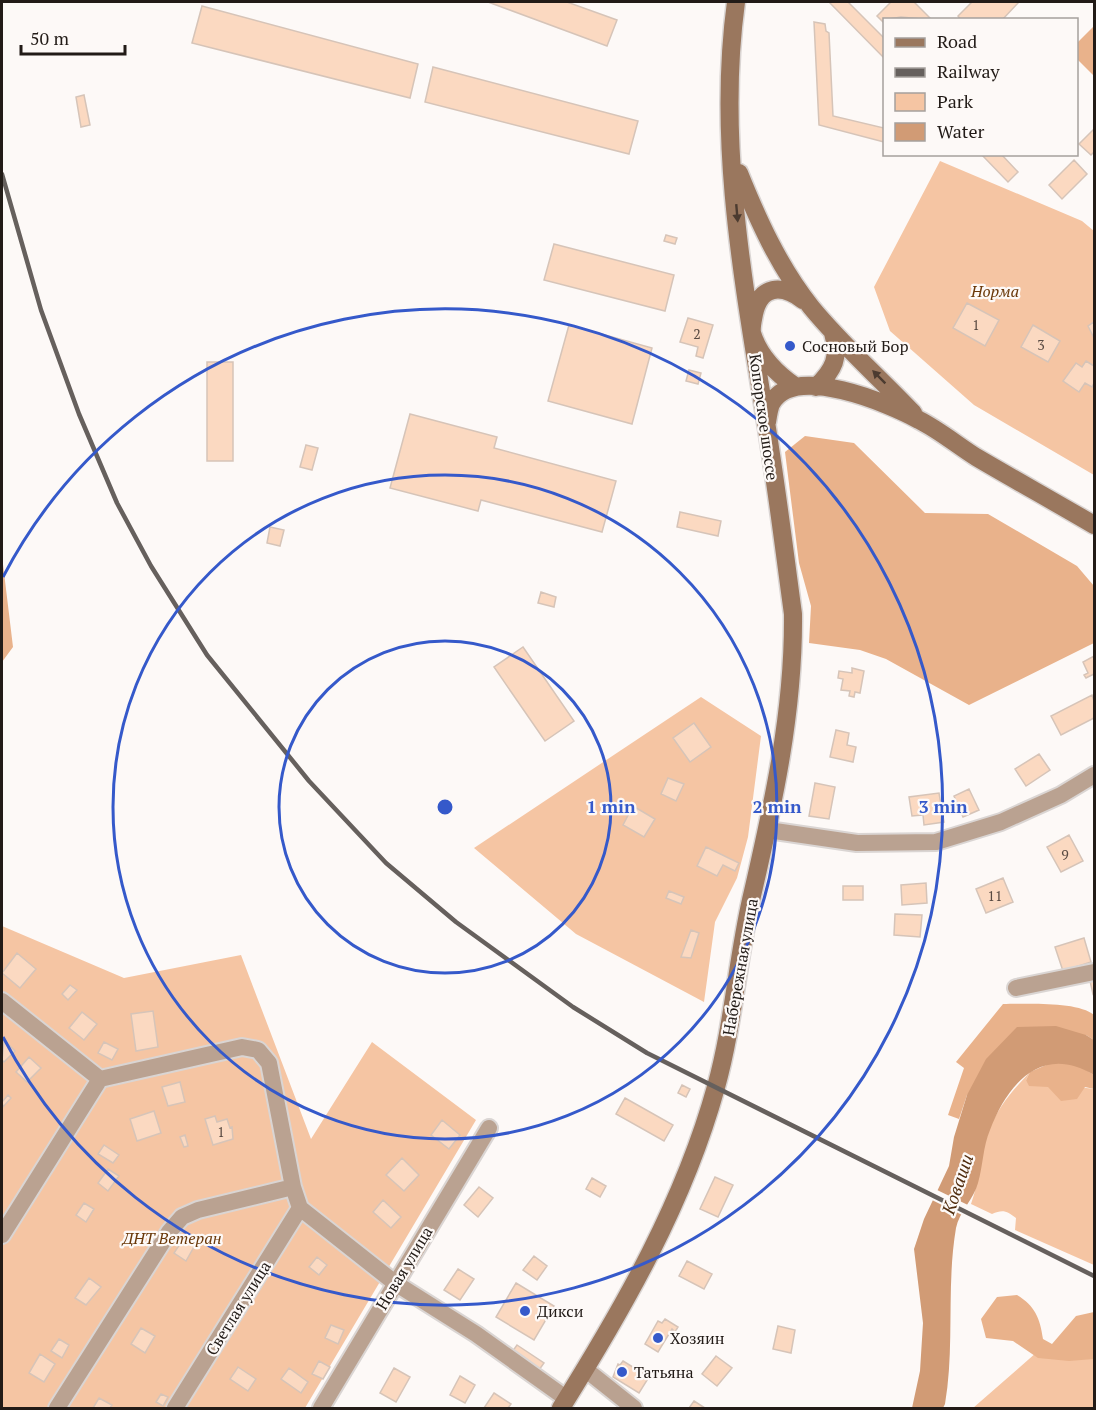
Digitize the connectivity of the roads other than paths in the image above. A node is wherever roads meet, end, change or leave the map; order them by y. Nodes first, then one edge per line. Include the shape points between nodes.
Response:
1 (736, 2) edge
2 (731, 155) junction
3 (809, 304) junction
4 (751, 331) junction
5 (833, 333) junction
6 (796, 387) junction
7 (816, 387) junction
8 (919, 420) junction
9 (766, 423) junction
10 (1095, 525) edge
11 (1095, 775) edge
12 (768, 830) junction
13 (1095, 972) edge
14 (1016, 988) dead end
15 (2, 1001) edge
16 (100, 1079) junction
17 (489, 1128) dead end
18 (293, 1186) junction
19 (300, 1208) junction
20 (2, 1235) edge
21 (394, 1283) junction
22 (585, 1369) junction
23 (564, 1404) edge
24 (57, 1408) edge
25 (175, 1408) edge
26 (321, 1408) edge
27 (634, 1408) edge

1 - 2 main road, Копорское шоссе via 728,110
2 - 3 main road via 766,236
2 -> 4 main road, Копорское шоссе
3 - 4 main road via 791,291 772,289 756,304
3 - 5 main road
4 - 6 main road via 771,368
4 - 9 main road, Копорское шоссе
5 - 7 main road via 836,360 830,374
8 -> 5 main road
6 - 7 main road
6 - 9 main road via 771,403
7 - 8 main road via 872,399
8 - 10 main road
9 - 12 main road, Копорское шоссе via 793,614 787,728
11 - 12 street via 1001,822 936,842 857,843
12 - 22 main road, Набережная улица via 716,1089 662,1232
13 - 14 street
15 - 16 street
16 - 18 street via 242,1047 258,1050 269,1063
16 - 20 street
17 - 21 street, Новая улица
18 - 19 street
18 - 24 street via 198,1209 182,1217
19 - 21 street
19 - 25 street, Светлая улица
21 - 23 street via 476,1334
21 - 26 street, Новая улица
22 - 23 main road, Набережная улица
22 - 27 street

